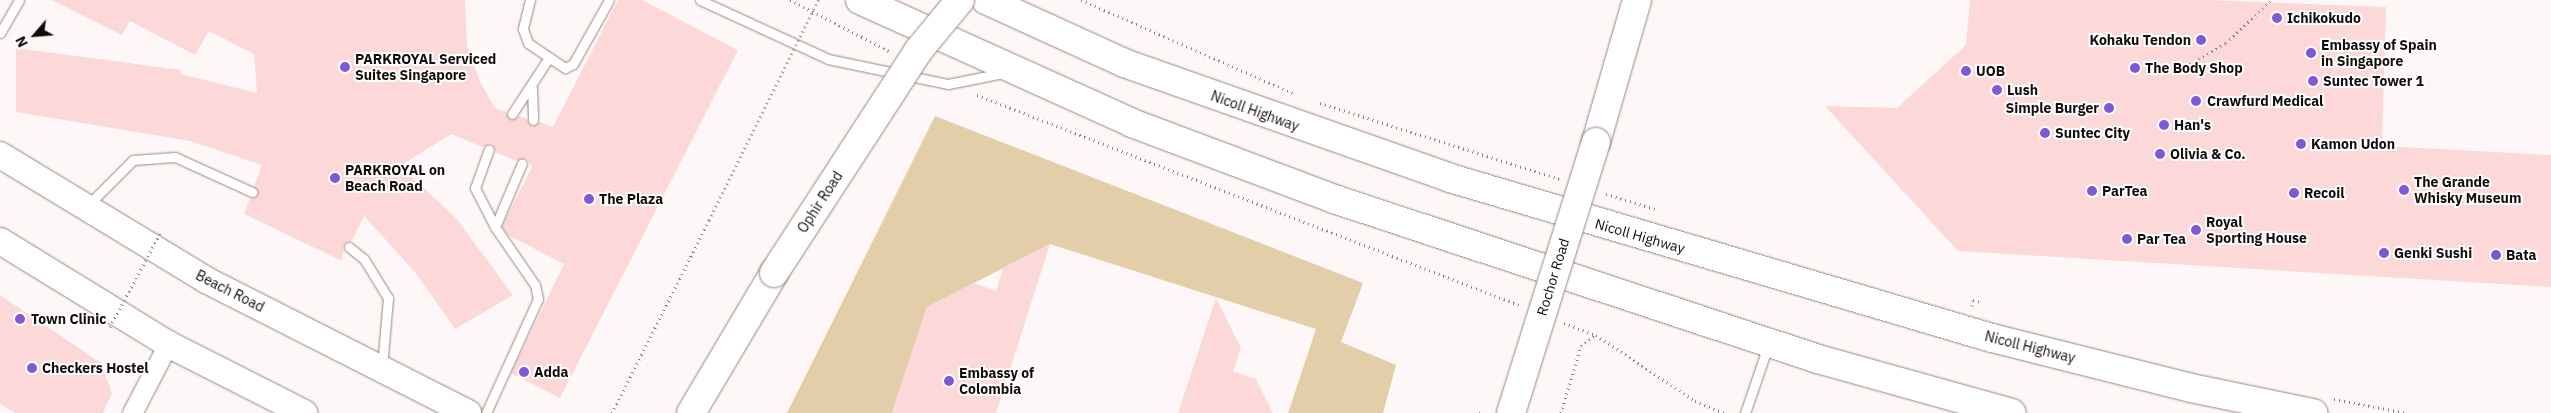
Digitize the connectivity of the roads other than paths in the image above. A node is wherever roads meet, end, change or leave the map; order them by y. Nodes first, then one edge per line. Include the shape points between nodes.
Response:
1 (19, 0) edge
2 (530, 0) edge
3 (609, 0) edge
4 (700, 0) edge
5 (860, 0) edge
6 (960, 0) edge
7 (986, 0) edge
8 (1637, 0) edge
9 (0, 33) edge
10 (548, 59) junction
11 (1010, 71) junction
12 (532, 88) junction
13 (512, 114) dead end
14 (533, 120) dead end
15 (489, 149) dead end
16 (0, 155) edge
17 (522, 163) dead end
18 (252, 192) dead end
19 (84, 209) junction
20 (494, 227) junction
21 (0, 242) edge
22 (349, 247) dead end
23 (1769, 343) junction
24 (168, 344) junction
25 (382, 368) junction
26 (2318, 405) edge
27 (132, 413) edge
28 (304, 413) edge
29 (468, 413) edge
30 (486, 413) edge
31 (690, 413) edge
32 (1510, 413) edge
33 (1745, 413) edge
34 (2012, 413) edge

1 - 9 lane
2 - 10 lane via 524,37
3 - 10 lane via 606,14 588,48 569,67
4 - 11 lane via 828,59 948,84
5 - 11 highway
6 - 31 highway, Ophir Road, bridge via 918,51 774,273
7 - 26 highway, Nicoll Highway via 1124,62 1450,178 1992,338 2191,388
8 - 32 highway, Rochor Road, bridge via 1596,142
10 - 12 lane
11 - 23 highway via 1132,123 1334,199
12 - 13 lane
12 - 14 lane
15 - 20 lane via 475,188
16 - 19 main road, Beach Road
17 - 20 lane
18 - 19 lane via 175,157 133,160
19 - 25 main road, Beach Road via 206,280
20 - 30 lane via 535,285 538,299
21 - 24 main road
22 - 25 lane via 364,259 388,298
23 - 33 lane
23 - 34 highway
24 - 27 street
24 - 28 main road
25 - 29 main road, Beach Road

